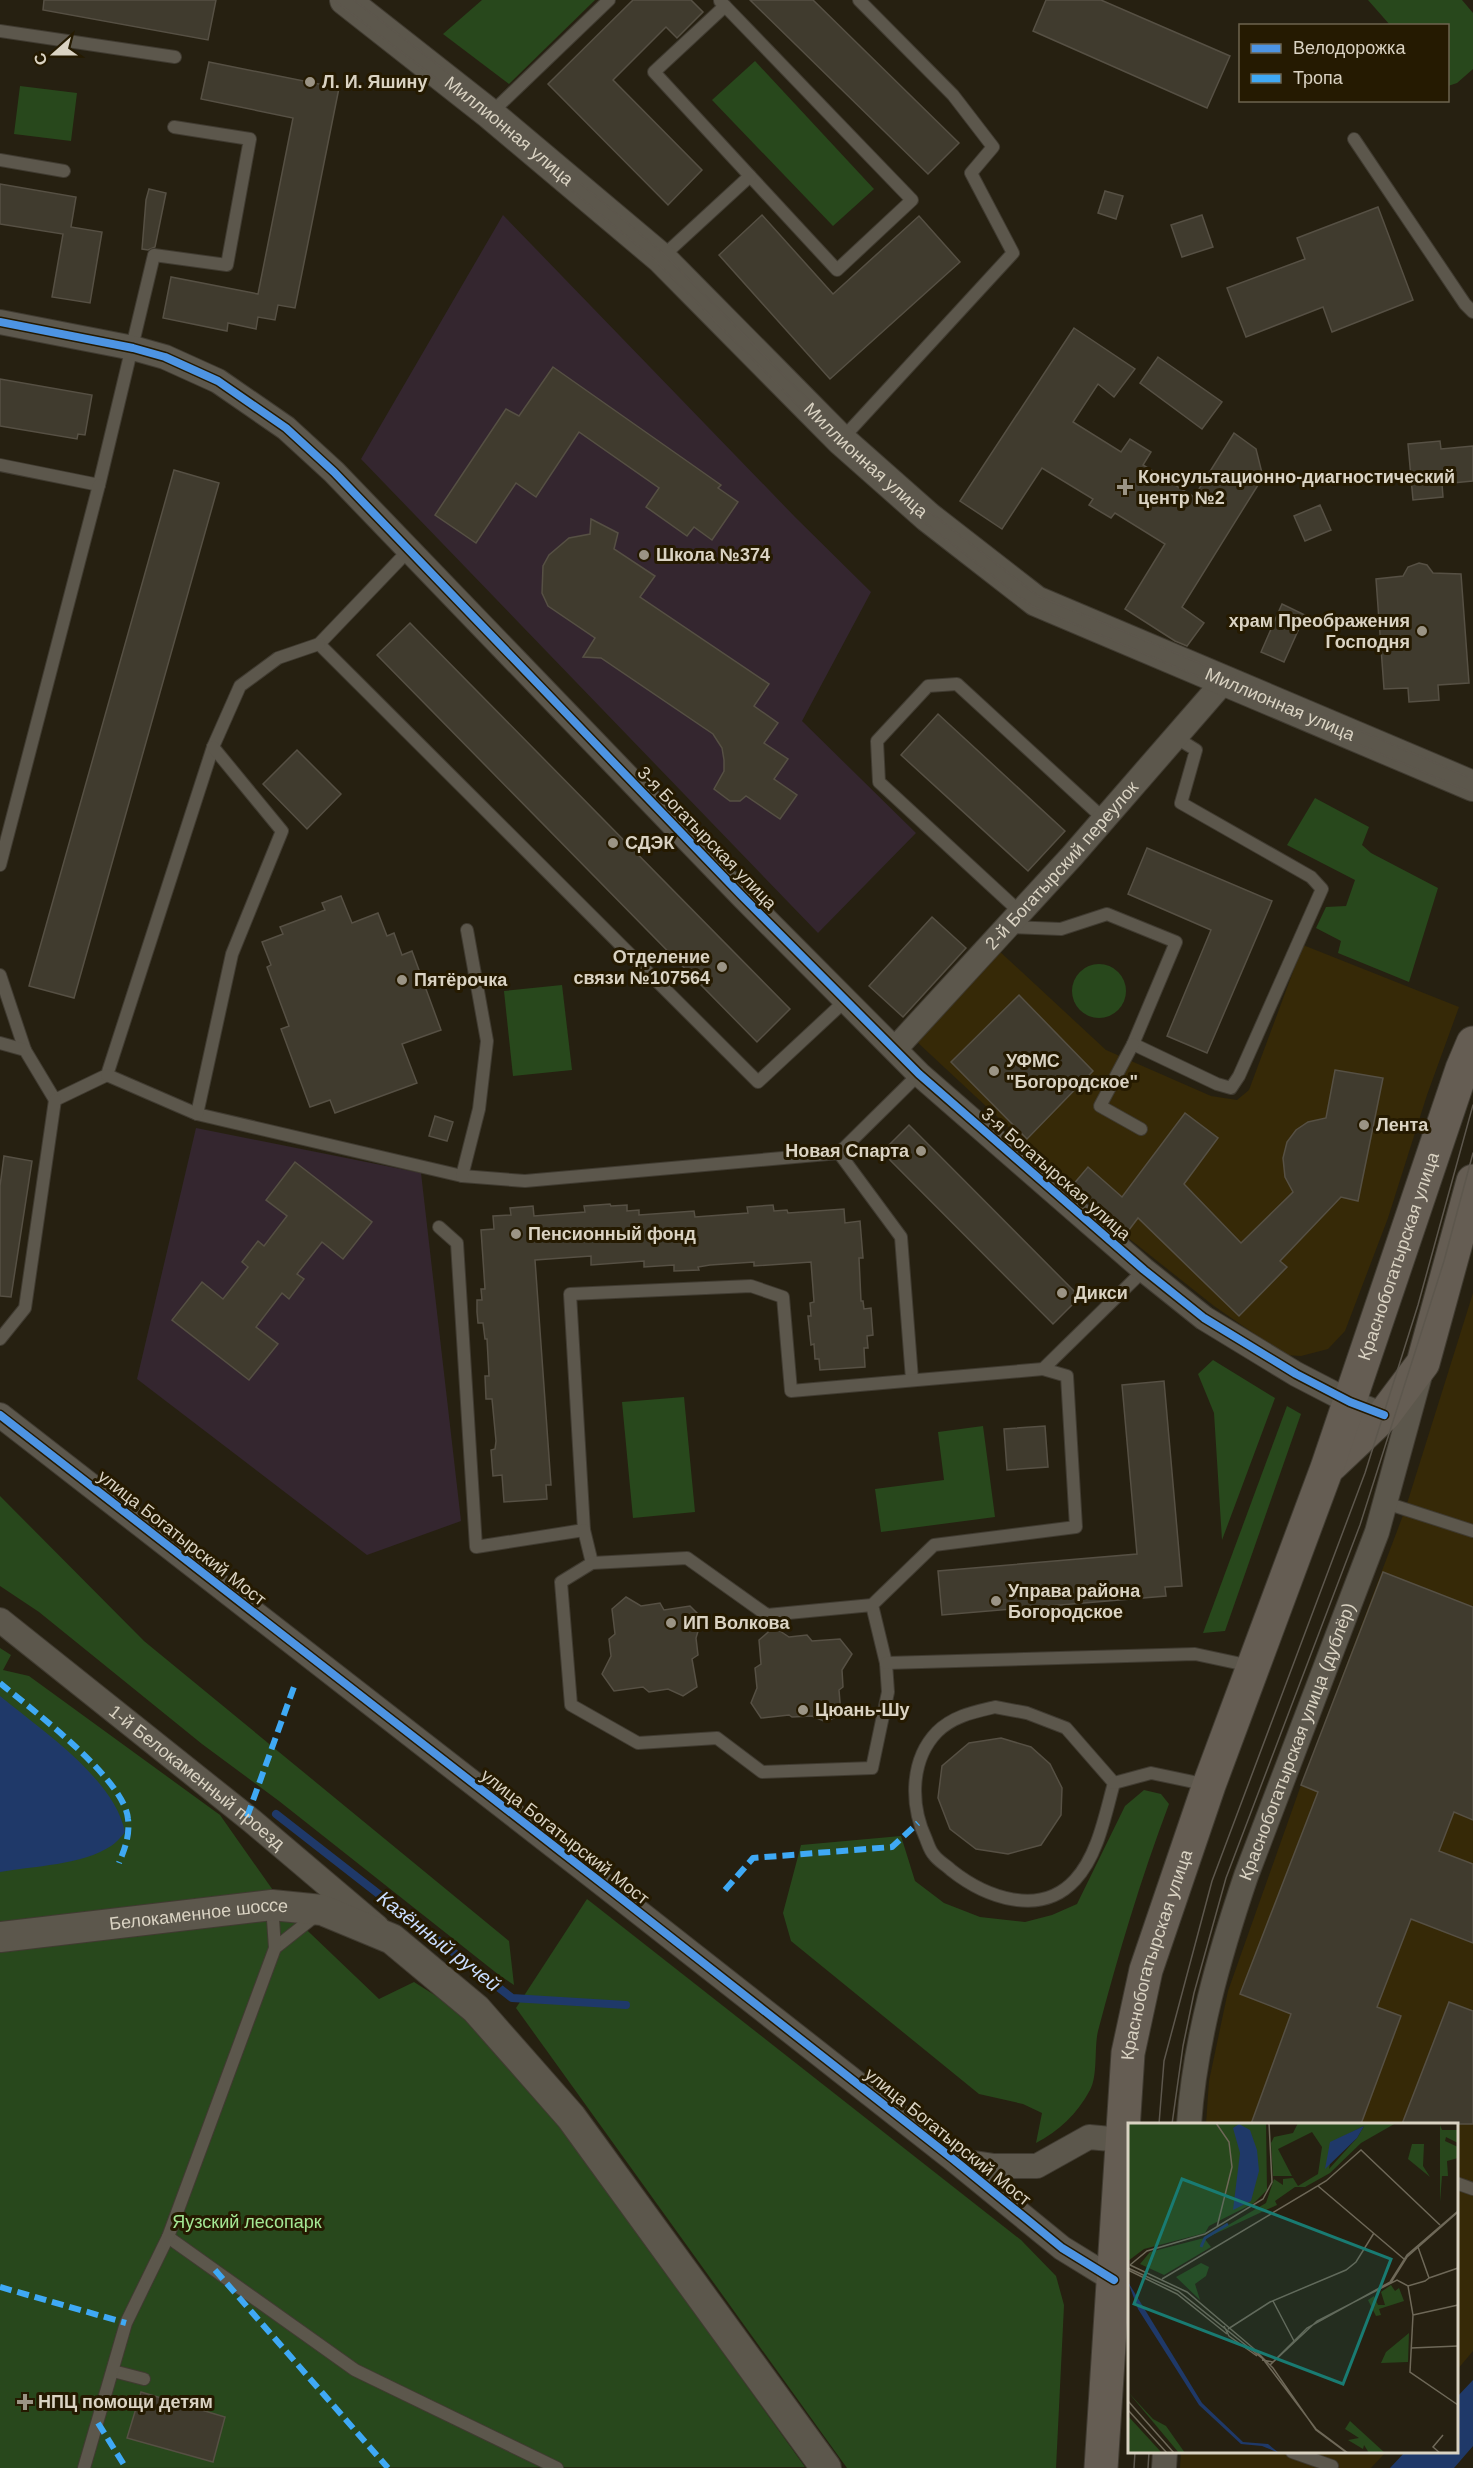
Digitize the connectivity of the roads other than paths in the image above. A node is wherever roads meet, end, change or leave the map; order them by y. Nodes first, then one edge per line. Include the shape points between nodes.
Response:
1 (345, 0) edge
2 (609, 0) edge
3 (859, 0) edge
4 (722, 3) edge
5 (0, 31) edge
6 (175, 57) dead end
7 (490, 114) junction
8 (174, 127) dead end
9 (1354, 139) dead end
10 (0, 160) edge
11 (64, 171) dead end
12 (750, 176) junction
13 (661, 258) junction
14 (1473, 312) edge
15 (0, 322) edge
16 (134, 348) junction
17 (841, 440) junction
18 (0, 465) edge
19 (99, 485) junction
20 (408, 551) junction
21 (319, 644) junction
22 (1225, 680) junction
23 (1175, 737) junction
24 (213, 747) junction
25 (1473, 786) edge
26 (1104, 819) junction
27 (4, 832) edge
28 (0, 865) edge
29 (1013, 919) junction
30 (467, 930) dead end
31 (0, 975) edge
32 (845, 1001) junction
33 (0, 1043) edge
34 (1473, 1043) edge
35 (1133, 1044) junction
36 (895, 1049) junction
37 (25, 1050) junction
38 (919, 1074) junction
39 (107, 1075) junction
40 (55, 1100) junction
41 (197, 1114) junction
42 (1141, 1129) dead end
43 (839, 1153) junction
44 (462, 1176) junction
45 (1473, 1180) edge
46 (439, 1227) dead end
47 (1144, 1270) junction
48 (0, 1339) edge
49 (1423, 1363) junction
50 (1043, 1369) junction
51 (912, 1379) junction
52 (1350, 1402) junction
53 (0, 1415) edge
54 (1384, 1415) junction
55 (1327, 1468) junction
56 (1386, 1503) junction
57 (584, 1530) junction
58 (1473, 1531) edge
59 (592, 1563) junction
60 (872, 1605) junction
61 (2, 1625) edge
62 (886, 1664) junction
63 (1252, 1666) junction
64 (1114, 1783) junction
65 (1209, 1785) junction
66 (272, 1905) junction
67 (322, 1910) junction
68 (0, 1937) edge
69 (392, 1939) junction
70 (275, 1948) junction
71 (1189, 2123) edge
72 (1122, 2140) junction
73 (953, 2159) junction
74 (1458, 2184) edge
75 (1473, 2189) edge
76 (168, 2237) junction
77 (1114, 2280) junction
78 (113, 2371) junction
79 (144, 2379) dead end
80 (1165, 2453) edge
81 (1297, 2453) edge
82 (1332, 2466) dead end
83 (84, 2468) edge
84 (557, 2468) edge
85 (826, 2468) edge
86 (1101, 2468) edge
87 (1164, 2468) edge

1 - 7 street, Миллионная улица
2 - 7 lane
3 - 17 lane via 953,95 993,147 971,173 1014,253
4 - 12 lane via 654,72
4 - 12 lane via 912,200 837,270
5 - 6 lane
7 - 13 street, Миллионная улица
8 - 16 lane via 250,139 227,265 154,255
9 - 14 lane
10 - 11 lane
12 - 13 lane
13 - 17 street, Миллионная улица
15 - 16 street, 3-я Богатырская улица
16 - 19 lane
16 - 20 street, 3-я Богатырская улица via 218,381 286,428 334,472
17 - 22 street, Миллионная улица via 928,517 1036,601
18 - 19 lane
19 - 27 lane
20 - 21 lane
20 - 32 street, 3-я Богатырская улица
21 - 24 lane via 278,658 240,686
21 - 32 lane via 758,1082
22 - 23 street, 2-й Богатырский переулок
22 - 25 street, Миллионная улица
23 - 26 street, 2-й Богатырский переулок
23 - 35 lane via 1196,750 1181,803 1311,877 1322,889 1231,1088
24 - 39 lane
24 - 41 lane via 282,831 232,954
26 - 29 street, 2-й Богатырский переулок
26 - 29 lane via 957,684 928,686 877,741 879,782
27 - 28 lane
29 - 35 lane via 1061,929 1107,914 1176,942
29 - 36 street, 2-й Богатырский переулок
30 - 44 lane via 487,1041 479,1109
31 - 37 lane
32 - 36 street, 3-я Богатырская улица
33 - 37 lane
34 - 52 main road, Краснобогатырская улица
35 - 42 lane via 1100,1106
36 - 38 street, 3-я Богатырская улица
37 - 40 lane
38 - 43 lane
38 - 47 street, 3-я Богатырская улица
39 - 40 lane
39 - 41 lane
40 - 48 lane via 24,1308
41 - 44 lane
43 - 44 lane via 525,1181
43 - 51 lane via 901,1237
45 - 49 main road, Краснобогатырская улица
46 - 57 lane via 457,1243 476,1547
47 - 50 lane
47 - 52 street, 3-я Богатырская улица via 1204,1318
49 - 54 main road, Краснобогатырская улица
49 - 56 street, Краснобогатырская улица (дублёр)
50 - 51 lane
50 - 60 lane via 1067,1376 1076,1527 934,1545
51 - 57 lane via 791,1391 783,1298 751,1286 570,1294
52 - 54 street, 3-я Богатырская улица
52 - 55 main road, Краснобогатырская улица
53 - 73 street, улица Богатырский Мост
54 - 55 main road, Краснобогатырская улица
55 - 63 main road, Краснобогатырская улица
56 - 58 lane
56 - 71 street, Краснобогатырская улица (дублёр) via 1229,1926 1196,2062
57 - 59 lane
59 - 60 lane via 687,1558 767,1615
59 - 62 lane via 561,1582 571,1705 638,1743 717,1738 762,1772 872,1768 888,1692
60 - 62 lane
61 - 69 street, 1-й Белокаменный проезд via 252,1821
62 - 63 lane via 1195,1654
63 - 65 main road, Краснобогатырская улица
64 - 64 lane via 1088,1863 1074,1882 1052,1896 1028,1902 994,1896 934,1856 918,1823 914,1790 920,1759 938,1732 964,1714 995,1707 1027,1713 1066,1728
64 - 65 lane via 1151,1773
65 - 72 main road, Краснобогатырская улица via 1146,1970 1128,2053
66 - 67 street, Белокаменное шоссе
66 - 68 street, Белокаменное шоссе
66 - 70 lane
67 - 69 street, Белокаменное шоссе
67 - 70 lane
69 - 85 street via 476,2009 571,2117
70 - 76 lane
72 - 73 street via 1089,2138 1037,2166 994,2166
72 - 77 main road, Краснобогатырская улица
73 - 77 street, улица Богатырский Мост via 1062,2248
74 - 75 lane
76 - 78 lane via 126,2323
76 - 84 lane via 355,2370
77 - 86 main road, Краснобогатырская улица
78 - 79 lane
78 - 83 lane
80 - 87 street
81 - 82 lane

